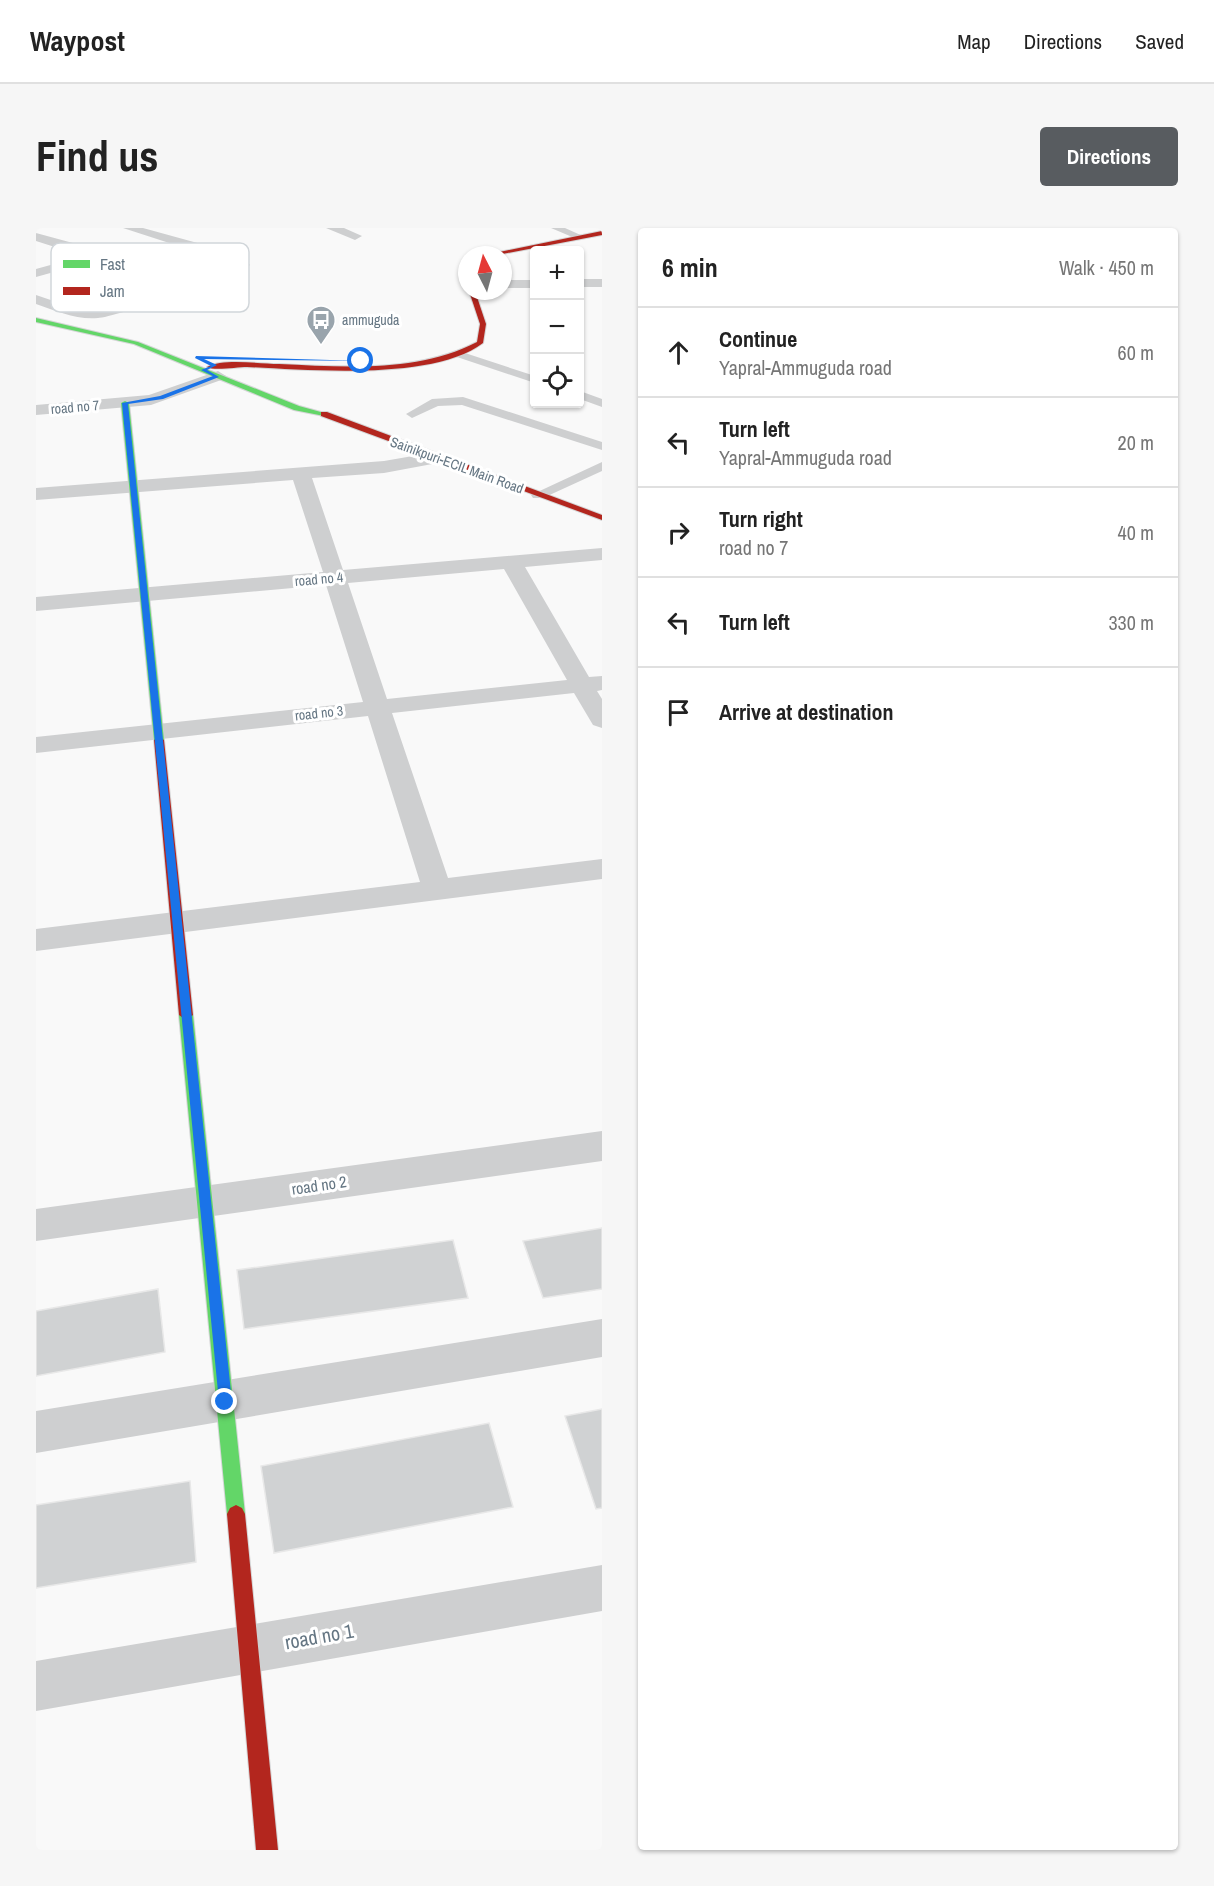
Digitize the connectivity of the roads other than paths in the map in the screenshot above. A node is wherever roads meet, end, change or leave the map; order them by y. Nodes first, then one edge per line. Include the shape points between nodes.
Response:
1 (129, 228) edge
2 (332, 228) edge
3 (556, 228) edge
4 (602, 233) edge
5 (158, 236) junction
6 (355, 236) dead end
7 (36, 237) edge
8 (580, 237) junction
9 (55, 243) edge
10 (137, 243) dead end
11 (181, 243) edge
12 (512, 250) edge
13 (51, 269) edge
14 (36, 273) edge
15 (584, 283) edge
16 (602, 283) edge
17 (512, 284) edge
18 (530, 284) edge
19 (36, 299) edge
20 (474, 300) edge
21 (51, 304) edge
22 (73, 312) edge
23 (110, 312) edge
24 (36, 315) edge
25 (36, 320) edge
26 (461, 355) junction
27 (395, 364) junction
28 (208, 367) junction
29 (530, 379) edge
30 (584, 397) edge
31 (125, 403) junction
32 (602, 403) edge
33 (36, 410) edge
34 (412, 414) dead end
35 (602, 446) edge
36 (436, 458) junction
37 (602, 466) edge
38 (301, 474) junction
39 (133, 486) junction
40 (36, 494) edge
41 (538, 495) junction
42 (602, 518) edge
43 (602, 554) edge
44 (511, 562) junction
45 (335, 577) junction
46 (144, 594) junction
47 (36, 604) edge
48 (592, 684) edge
49 (379, 707) junction
50 (602, 720) edge
51 (157, 731) junction
52 (36, 745) edge
53 (602, 869) edge
54 (437, 889) junction
55 (176, 921) junction
56 (36, 939) edge
57 (602, 1146) edge
58 (203, 1201) junction
59 (36, 1225) edge
60 (602, 1338) edge
61 (225, 1402) junction
62 (36, 1432) edge
63 (602, 1588) edge
64 (248, 1648) junction
65 (36, 1686) edge
66 (267, 1850) edge

1 - 5 street
2 - 6 street
3 - 8 lane
4 - 8 main road
5 - 10 street
5 - 11 street
7 - 9 street
8 - 12 main road
13 - 14 street
15 - 16 street
17 - 18 street
19 - 21 street
20 - 26 main road via 483,337 475,348
22 - 23 street
24 - 28 main road, Sainikpuri-ECIL Main Road via 124,332
25 - 28 main road via 116,337
26 - 27 main road
26 - 29 lane
27 - 28 main road
27 - 28 main road
28 - 31 street, road no 7 via 161,398
28 - 36 main road, Sainikpuri-ECIL Main Road
30 - 32 lane
31 - 33 street, road no 7
31 - 39 main road
34 - 35 lane via 436,402 463,401
36 - 38 street via 414,464
36 - 41 main road, Sainikpuri-ECIL Main Road
37 - 41 lane
38 - 39 street
38 - 45 street
39 - 40 street
39 - 46 main road
41 - 42 main road, Sainikpuri-ECIL Main Road
43 - 44 street, road no 4
44 - 45 street, road no 4
44 - 48 street
45 - 46 street, road no 4
45 - 49 street
46 - 47 street, road no 4
46 - 51 main road
48 - 49 street, road no 3
48 - 50 street
49 - 51 street, road no 3
49 - 54 street
51 - 52 street, road no 3
51 - 55 main road
53 - 54 street
54 - 55 street
55 - 56 street
55 - 58 main road
57 - 58 street, road no 2
58 - 59 street, road no 2
58 - 61 main road
60 - 61 street
61 - 62 street
61 - 64 main road
63 - 64 street, road no 1
64 - 65 street, road no 1
64 - 66 main road

